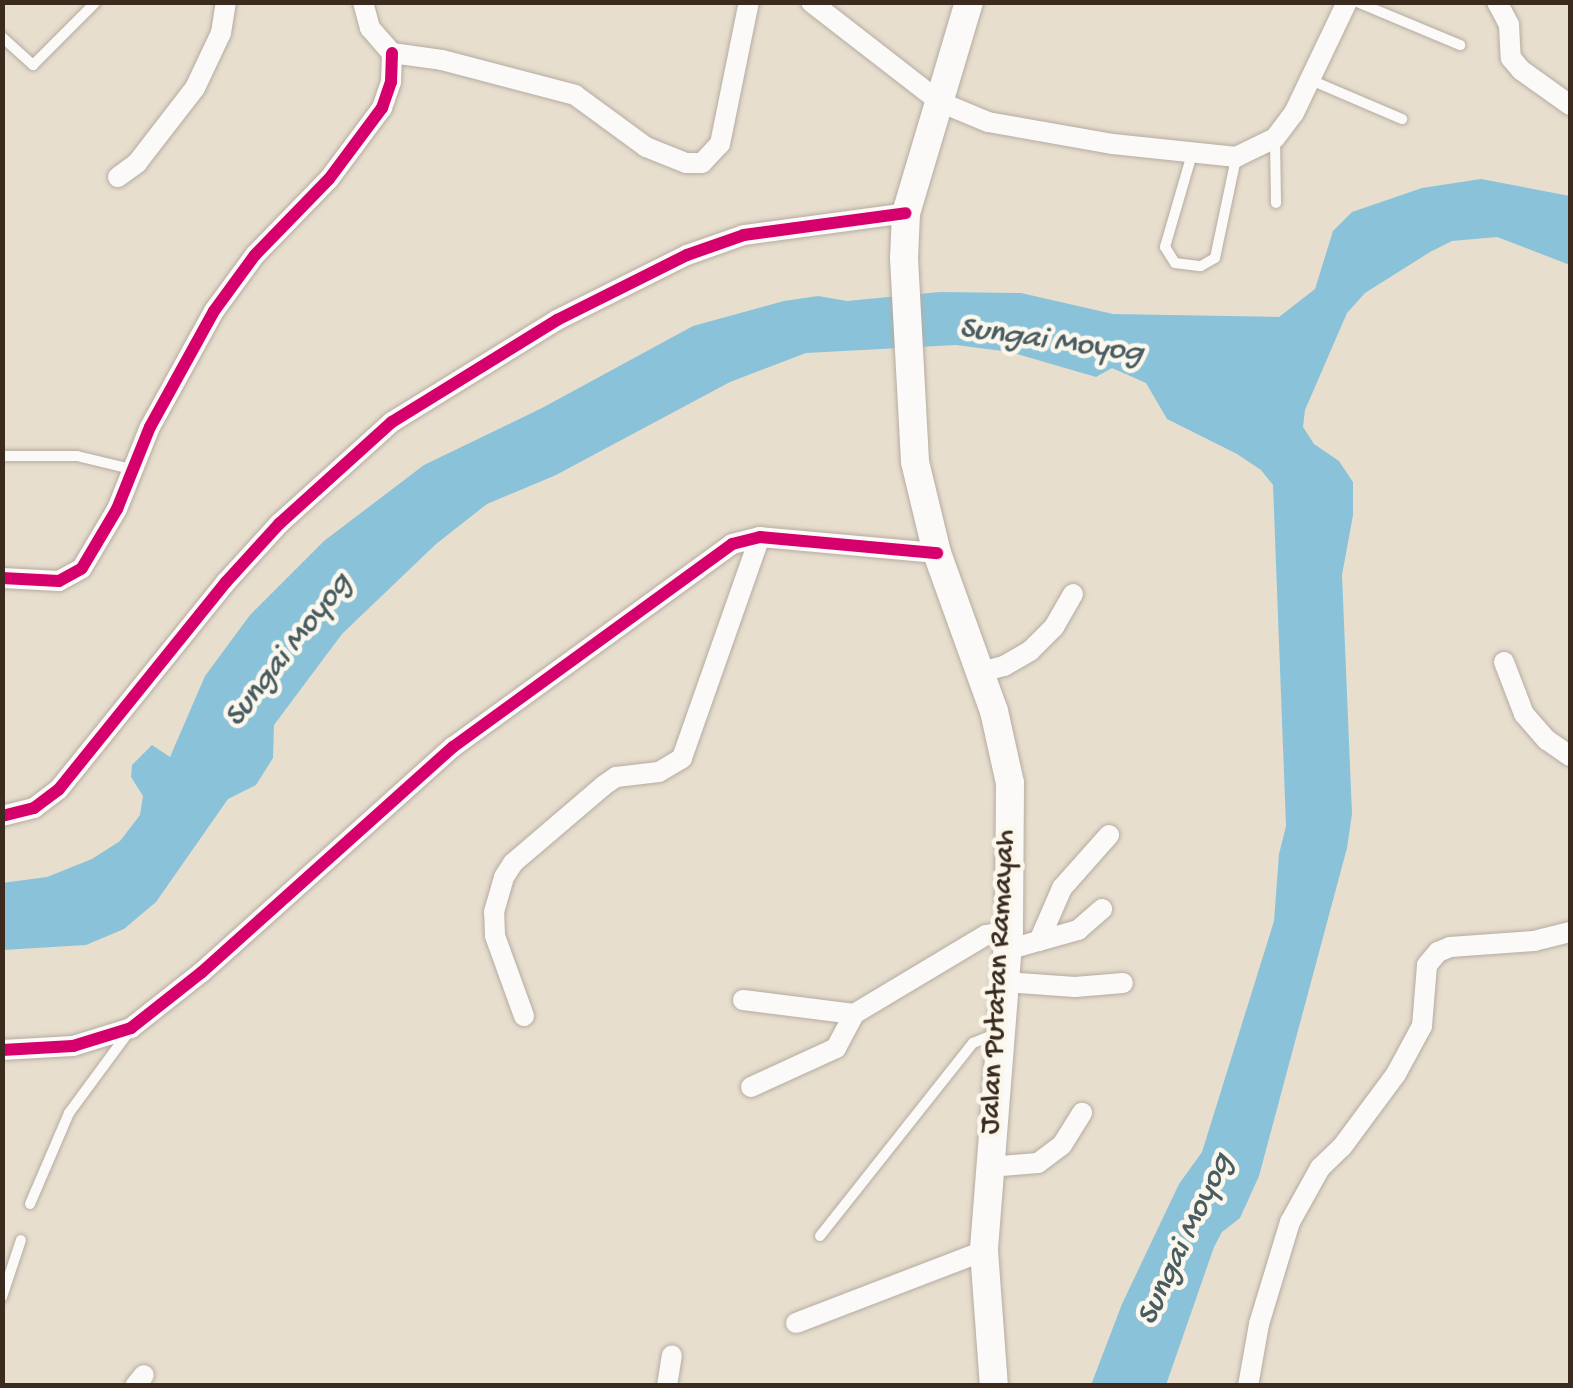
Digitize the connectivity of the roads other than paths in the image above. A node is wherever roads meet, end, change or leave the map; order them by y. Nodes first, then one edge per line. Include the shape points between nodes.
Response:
1 (96, 2) edge
2 (226, 2) edge
3 (363, 2) edge
4 (749, 2) edge
5 (812, 2) edge
6 (969, 2) edge
7 (1348, 2) edge
8 (1357, 2) edge
9 (1497, 2) edge
10 (2, 37) edge
11 (1460, 44) dead end
12 (392, 53) junction
13 (1313, 81) junction
14 (940, 102) junction
15 (1570, 105) edge
16 (1402, 119) dead end
17 (1275, 138) junction
18 (1192, 154) junction
19 (1236, 157) junction
20 (118, 177) dead end
21 (1276, 203) dead end
22 (906, 213) junction
23 (2, 456) edge
24 (131, 469) junction
25 (760, 537) junction
26 (937, 553) junction
27 (2, 578) edge
28 (1073, 594) dead end
29 (1504, 662) dead end
30 (981, 672) junction
31 (1570, 756) edge
32 (2, 816) edge
33 (1109, 835) dead end
34 (1102, 909) dead end
35 (1570, 932) edge
36 (1008, 940) junction
37 (1039, 941) junction
38 (1005, 982) junction
39 (1123, 984) dead end
40 (743, 1000) dead end
41 (854, 1014) junction
42 (524, 1016) dead end
43 (131, 1028) junction
44 (1001, 1032) junction
45 (2, 1050) edge
46 (751, 1087) dead end
47 (1082, 1113) dead end
48 (989, 1167) junction
49 (30, 1204) dead end
50 (820, 1236) dead end
51 (22, 1240) dead end
52 (984, 1251) junction
53 (2, 1296) edge
54 (796, 1322) dead end
55 (672, 1354) dead end
56 (667, 1386) edge
57 (994, 1386) edge
58 (1248, 1386) edge

1 - 10 lane via 34,65
2 - 20 street via 221,33 195,88 137,163
3 - 12 street via 370,28
4 - 12 street via 720,144 702,163 646,147 575,95
5 - 14 street
6 - 14 main road, Jalan Putatan Ramayah
7 - 13 street
8 - 11 lane
9 - 15 street via 1509,25 1511,58
12 - 24 street via 382,108 329,180 255,254 214,311
13 - 16 lane
13 - 17 street
14 - 18 street via 1039,133
14 - 22 main road, Jalan Putatan Ramayah
17 - 19 street
17 - 21 lane
18 - 19 street
18 - 19 lane via 1166,247 1176,263 1201,266 1215,258
22 - 26 main road, Jalan Putatan Ramayah via 910,411
22 - 32 street via 744,235 687,254 557,320 392,422 279,524 192,619 60,789 34,808
23 - 24 lane via 77,456
24 - 27 street via 117,509 82,568 58,581
25 - 26 street
25 - 42 street via 682,758 659,772 603,786 504,877 495,936
25 - 43 street via 706,558 487,720
26 - 30 main road, Jalan Putatan Ramayah
28 - 30 street via 1054,628 1030,651
29 - 31 street via 1524,714
30 - 36 main road, Jalan Putatan Ramayah via 1010,784
33 - 37 street via 1062,888
34 - 37 street via 1078,930
35 - 58 street via 1450,947 1428,965 1422,1026 1396,1074 1320,1168 1290,1222
36 - 37 street
36 - 38 main road, Jalan Putatan Ramayah
36 - 41 street via 986,935
38 - 39 street
38 - 44 main road, Jalan Putatan Ramayah
40 - 41 street
41 - 46 street via 836,1048
43 - 45 street via 73,1046
43 - 49 lane via 69,1113
44 - 48 main road, Jalan Putatan Ramayah
44 - 50 lane via 973,1042
47 - 48 street via 1062,1144 1038,1163
48 - 52 main road, Jalan Putatan Ramayah
51 - 53 lane
52 - 54 street
52 - 57 main road, Jalan Putatan Ramayah
55 - 56 street

